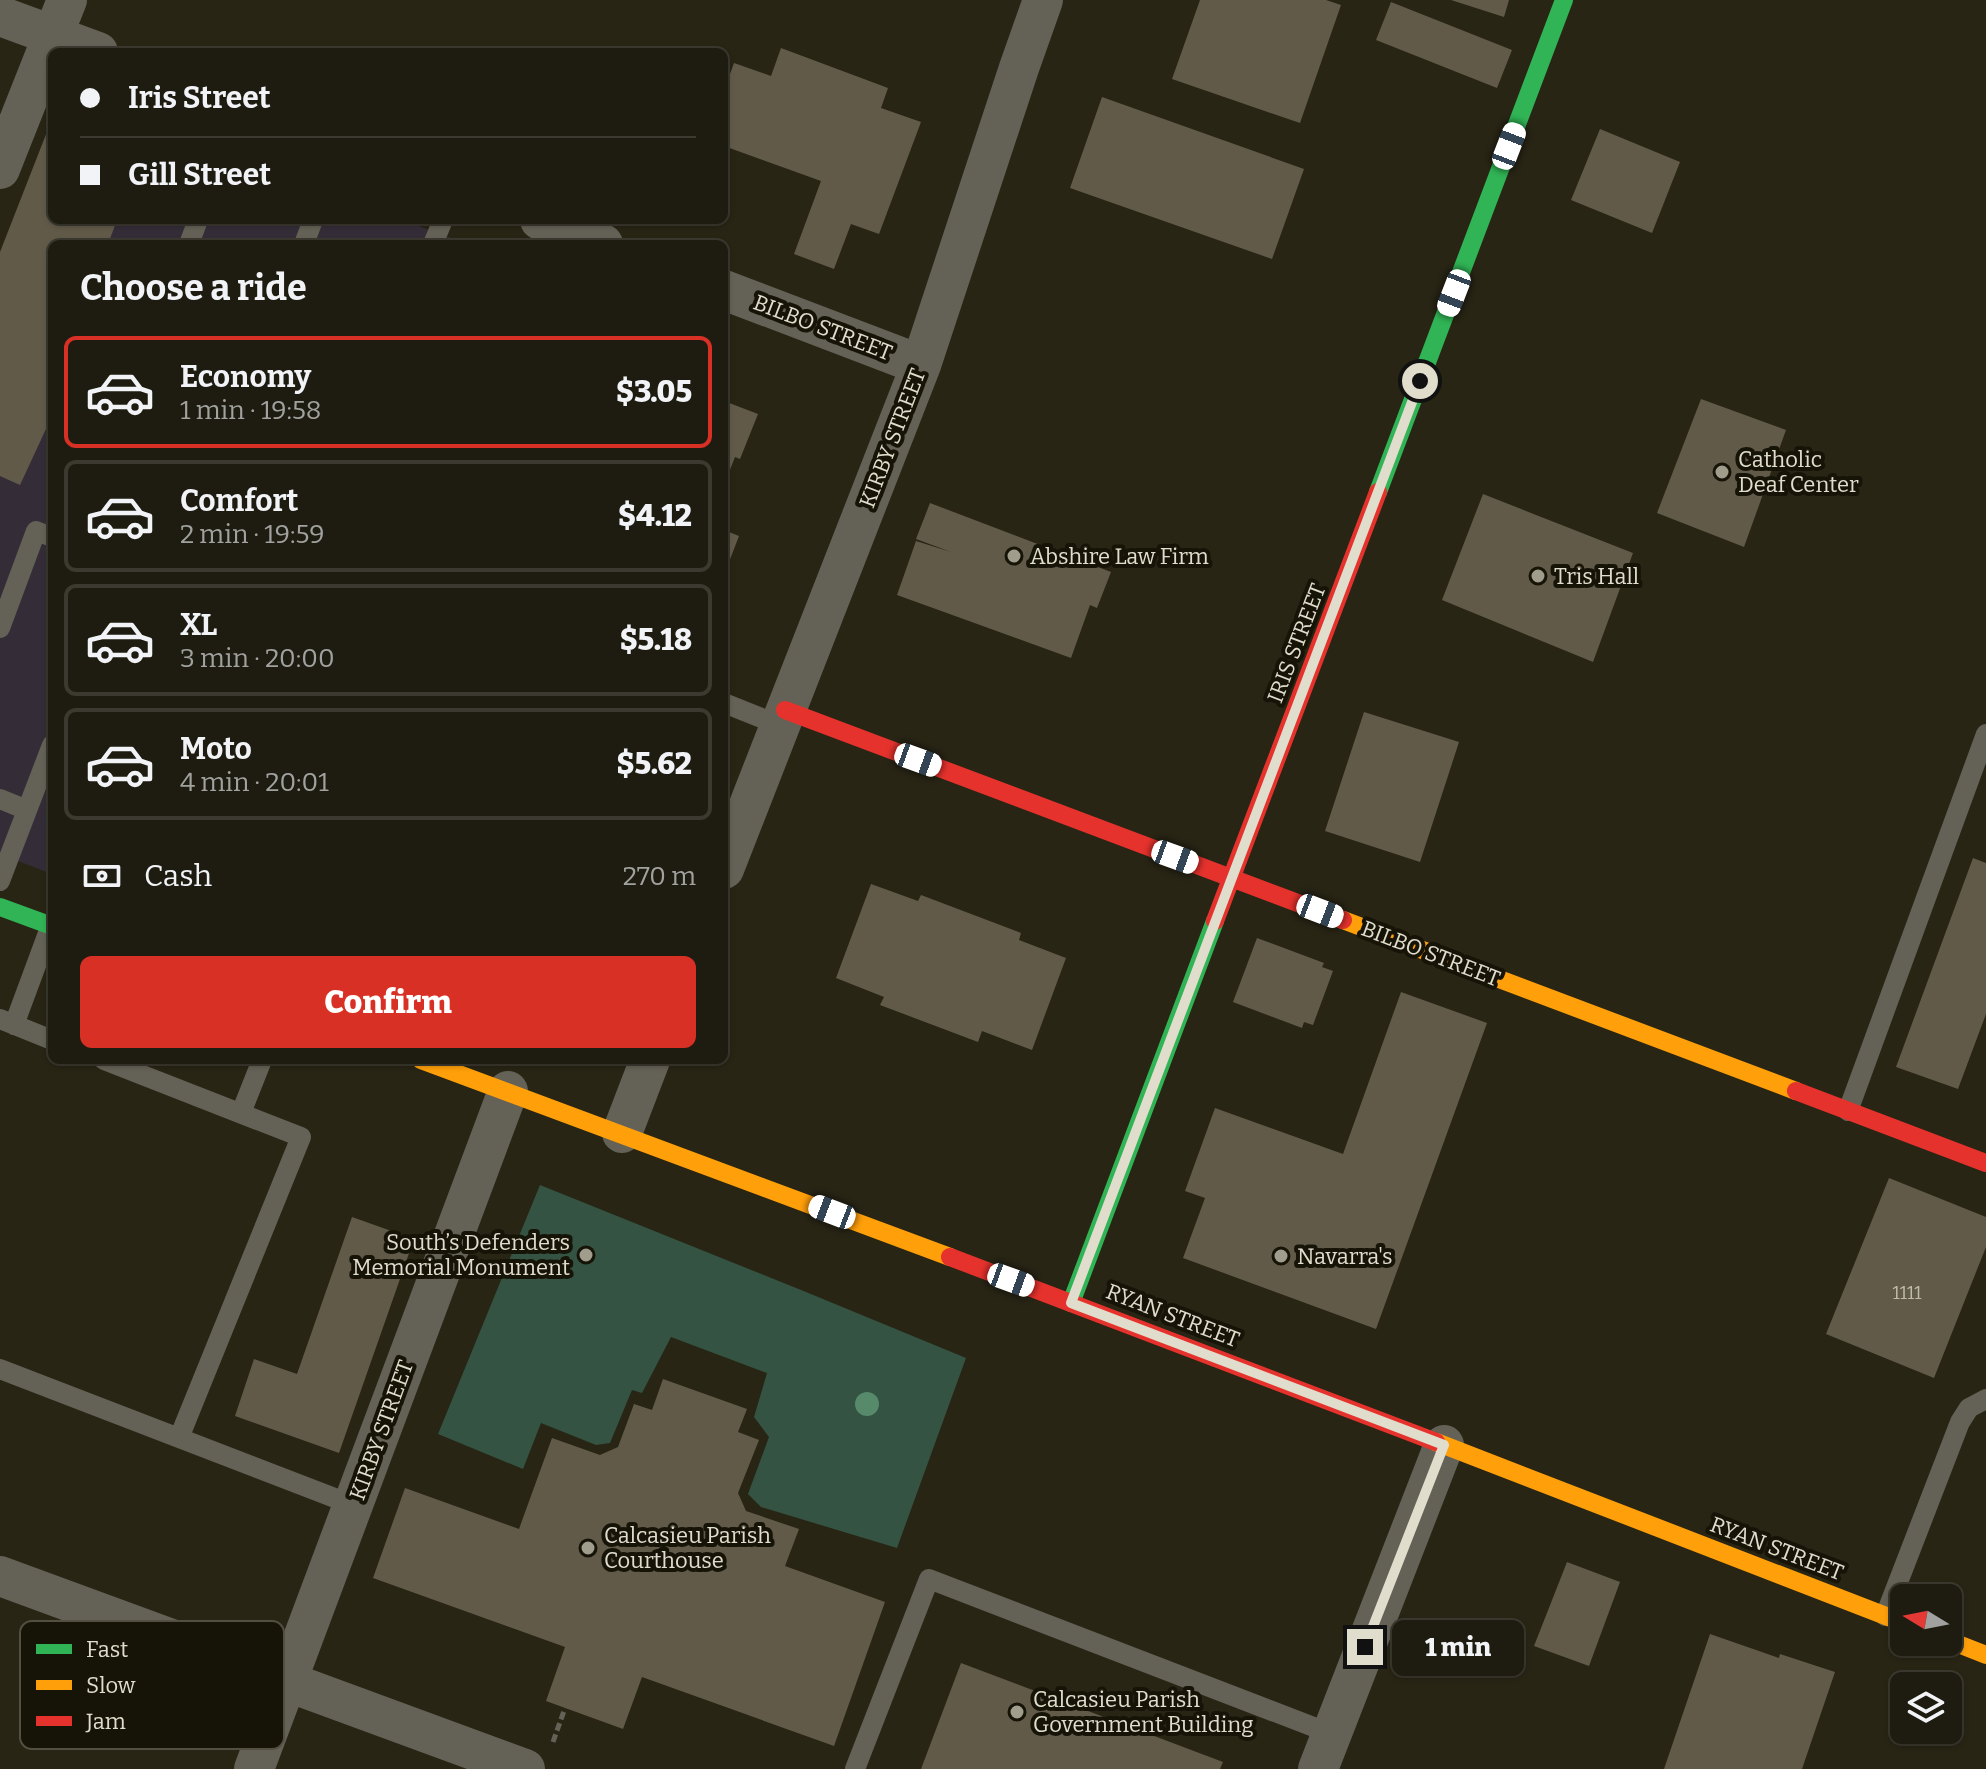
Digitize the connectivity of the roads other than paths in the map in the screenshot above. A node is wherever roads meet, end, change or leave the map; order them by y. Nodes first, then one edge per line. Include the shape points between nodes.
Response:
1 (1043, 0) edge
2 (1564, 0) edge
3 (0, 16) edge
4 (60, 17) edge
5 (94, 48) edge
6 (0, 169) edge
7 (547, 230) edge
8 (587, 240) edge
9 (728, 292) edge
10 (921, 365) junction
11 (48, 536) edge
12 (0, 628) edge
13 (728, 704) edge
14 (782, 717) junction
15 (1986, 734) edge
16 (48, 755) edge
17 (0, 799) edge
18 (27, 810) junction
19 (728, 859) edge
20 (1233, 878) junction
21 (0, 881) edge
22 (0, 907) edge
23 (48, 924) edge
24 (48, 932) edge
25 (7, 1022) edge
26 (48, 1038) edge
27 (114, 1064) edge
28 (260, 1064) edge
29 (432, 1064) edge
30 (648, 1064) edge
31 (508, 1091) junction
32 (1848, 1111) junction
33 (241, 1113) junction
34 (622, 1133) junction
35 (1986, 1163) edge
36 (1071, 1303) junction
37 (0, 1369) edge
38 (1986, 1399) edge
39 (179, 1438) junction
40 (1444, 1445) junction
41 (353, 1505) junction
42 (0, 1576) edge
43 (1907, 1584) edge
44 (1890, 1618) edge
45 (121, 1621) edge
46 (1962, 1646) edge
47 (1986, 1655) edge
48 (284, 1682) edge
49 (287, 1683) junction
50 (284, 1691) edge
51 (262, 1749) edge
52 (1325, 1751) edge
53 (254, 1769) edge
54 (525, 1769) edge
55 (855, 1769) edge

1 - 10 street, KIRBY STREET
2 - 20 street, IRIS STREET
3 - 4 street
4 - 5 street
4 - 6 street
7 - 8 street
9 - 10 street, BILBO STREET
10 - 14 street, KIRBY STREET
11 - 12 lane via 36,531
13 - 14 lane
14 - 19 street, KIRBY STREET
14 - 20 street, BILBO STREET
15 - 32 lane
16 - 18 lane
17 - 18 lane
18 - 21 lane
20 - 32 street, BILBO STREET
20 - 36 street, IRIS STREET
22 - 23 street
24 - 25 lane
25 - 26 lane
27 - 33 lane
28 - 33 lane
29 - 31 street, RYAN STREET
30 - 34 street
31 - 34 street, RYAN STREET
31 - 41 street, KIRBY STREET
32 - 35 street, BILBO STREET
33 - 39 lane via 301,1137
34 - 36 street, RYAN STREET
36 - 40 street, RYAN STREET
37 - 39 lane
38 - 43 lane via 1969,1408 1960,1422
39 - 41 lane
40 - 44 street, RYAN STREET
40 - 52 street
41 - 49 street, KIRBY STREET
42 - 45 street
46 - 47 street
48 - 49 street
49 - 50 street, KIRBY STREET
49 - 54 street
51 - 53 street, KIRBY STREET
52 - 55 lane via 929,1579

